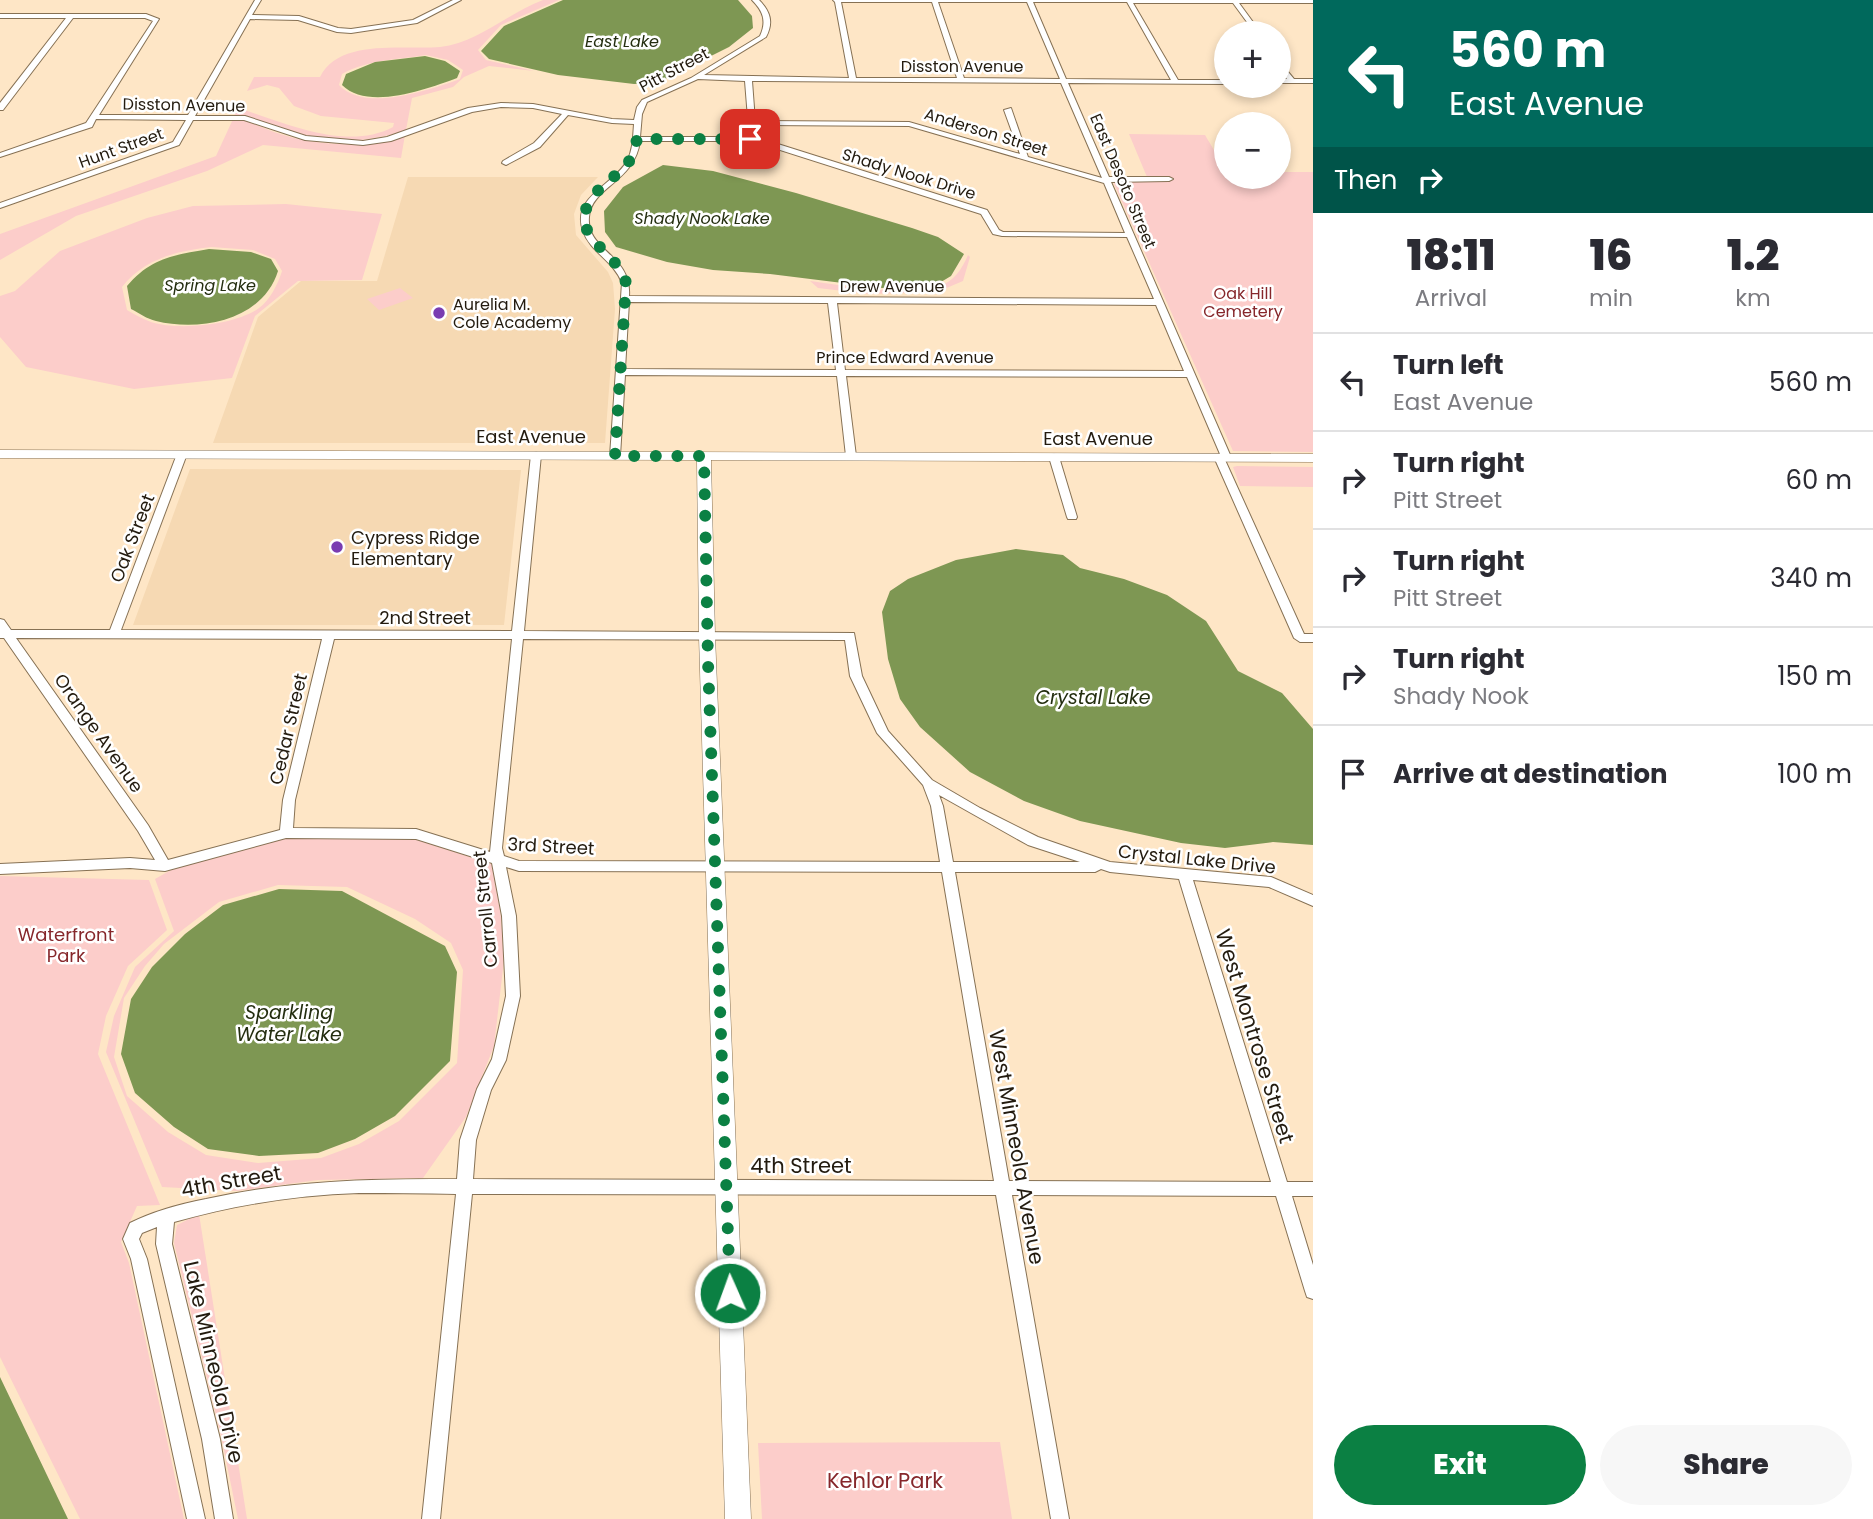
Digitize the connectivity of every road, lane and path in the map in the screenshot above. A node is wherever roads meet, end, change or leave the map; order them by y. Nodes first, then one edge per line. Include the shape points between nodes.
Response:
1 (258, 0) edge
2 (458, 0) edge
3 (755, 0) edge
4 (761, 0) edge
5 (837, 0) edge
6 (934, 0) edge
7 (1029, 1) edge
8 (1129, 1) edge
9 (1149, 1) edge
10 (1235, 1) edge
11 (1313, 1) edge
12 (0, 16) edge
13 (71, 16) junction
14 (248, 17) junction
15 (1249, 21) edge
16 (697, 77) junction
17 (748, 79) junction
18 (853, 80) junction
19 (961, 80) junction
20 (1065, 80) junction
21 (1175, 81) junction
22 (1292, 81) edge
23 (1214, 82) edge
24 (1313, 82) edge
25 (0, 108) edge
26 (1008, 110) dead end
27 (567, 112) junction
28 (96, 117) junction
29 (190, 117) junction
30 (639, 122) junction
31 (752, 123) junction
32 (637, 139) junction
33 (752, 140) junction
34 (0, 155) edge
35 (1025, 158) junction
36 (506, 163) dead end
37 (1169, 179) dead end
38 (1108, 181) junction
39 (0, 206) edge
40 (1131, 235) junction
41 (625, 299) junction
42 (832, 299) junction
43 (1160, 302) junction
44 (620, 372) junction
45 (842, 373) junction
46 (1191, 374) junction
47 (0, 454) edge
48 (182, 454) junction
49 (537, 455) junction
50 (615, 456) junction
51 (704, 456) junction
52 (851, 456) junction
53 (1054, 457) junction
54 (1223, 457) junction
55 (1313, 458) edge
56 (1072, 517) dead end
57 (3, 630) edge
58 (114, 635) junction
59 (329, 635) junction
60 (518, 635) junction
61 (707, 636) junction
62 (850, 636) joint
63 (1311, 638) edge
64 (928, 783) junction
65 (286, 833) junction
66 (499, 861) junction
67 (165, 866) junction
68 (715, 866) junction
69 (1110, 867) junction
70 (948, 868) junction
71 (0, 869) edge
72 (1184, 873) junction
73 (1313, 901) edge
74 (727, 1185) junction
75 (465, 1186) junction
76 (1003, 1187) junction
77 (1280, 1189) junction
78 (1313, 1189) edge
79 (166, 1216) junction
80 (1313, 1291) edge
81 (196, 1519) edge
82 (224, 1519) edge
83 (431, 1519) edge
84 (738, 1519) edge
85 (1060, 1519) edge

1 - 14 street, Hunt Street
2 - 14 street via 415,22 351,31 299,18
3 - 4 street
3 - 16 street, Pitt Street via 768,20 763,37
5 - 6 street
5 - 18 street
6 - 7 street
6 - 19 street
7 - 8 street
7 - 20 street, East Desoto Street
8 - 9 street
8 - 21 street
9 - 10 street
10 - 11 street
10 - 15 street
12 - 13 street
13 - 25 street
13 - 28 street via 157,20
14 - 29 street, Hunt Street
16 - 17 street, Disston Avenue
16 - 30 street, Pitt Street via 644,101
17 - 18 street, Disston Avenue
17 - 31 street
18 - 19 street, Disston Avenue
19 - 20 street, Disston Avenue
20 - 21 street, Disston Avenue
20 - 38 street, East Desoto Street
21 - 23 street, Disston Avenue
22 - 24 street
26 - 35 street
27 - 29 street, Disston Avenue via 493,106 388,139 353,142 305,138 245,118
27 - 30 street, Disston Avenue
27 - 36 street via 537,145
28 - 29 street, Disston Avenue
28 - 34 street via 83,128
29 - 39 street, Hunt Street via 171,146
30 - 32 street, Pitt Street
31 - 33 street
31 - 35 street, Anderson Street via 909,124
32 - 33 street
32 - 41 street, Pitt Street via 631,162 597,192 585,217 590,237 624,275
33 - 40 street, Shady Nook Drive via 984,212 1002,234
35 - 38 street, Anderson Street
37 - 38 street, Anderson Street
38 - 40 street, East Desoto Street
40 - 43 street, East Desoto Street
41 - 42 street, Drew Avenue
41 - 44 street, Pitt Street
42 - 43 street, Drew Avenue
42 - 45 street
43 - 46 street, East Desoto Street
44 - 45 street, Prince Edward Avenue
44 - 50 street, Pitt Street
45 - 46 street, Prince Edward Avenue
45 - 52 street
46 - 54 street
47 - 48 street, East Avenue
48 - 49 street, East Avenue
48 - 58 street, Oak Street
49 - 50 street, East Avenue
49 - 60 street, Carroll Street
50 - 51 street, East Avenue
51 - 52 street, East Avenue
51 - 61 street
52 - 53 street, East Avenue
53 - 54 street, East Avenue
53 - 56 street
54 - 55 street, East Avenue
54 - 63 street via 1300,638
57 - 58 street, 2nd Street
57 - 67 street, Orange Avenue via 144,828
58 - 59 street, 2nd Street
59 - 60 street, 2nd Street
59 - 65 street, Cedar Street via 289,800
60 - 61 street, 2nd Street
60 - 66 street, Carroll Street via 496,848
61 - 62 street, 2nd Street
61 - 68 street
62 - 64 street, Crystal Lake Drive via 856,676 874,718 894,748
64 - 69 street, Crystal Lake Drive via 1033,841
64 - 70 street, West Minneola Avenue
65 - 66 street, 3rd Street via 416,834
65 - 67 street, 3rd Street
66 - 68 street, 3rd Street via 519,866
66 - 75 street, Carroll Street via 509,916 513,996 499,1060 484,1089 468,1140
67 - 71 street, 3rd Street via 130,863
68 - 70 street, 3rd Street
68 - 74 street
69 - 70 street, 3rd Street
69 - 72 street, Crystal Lake Drive
70 - 76 street, West Minneola Avenue
72 - 73 street, Crystal Lake Drive via 1271,883
72 - 77 street, West Montrose Street
74 - 75 street, 4th Street
74 - 76 street, 4th Street
74 - 84 street
75 - 79 street, 4th Street via 317,1189 195,1207
75 - 83 street, Carroll Street
76 - 77 street, 4th Street
76 - 85 street, West Minneola Avenue
77 - 78 street, 4th Street
77 - 80 street, West Montrose Street
79 - 81 street, 4th Street via 136,1228 131,1239
79 - 82 street, Lake Minneola Drive via 164,1244 211,1439

